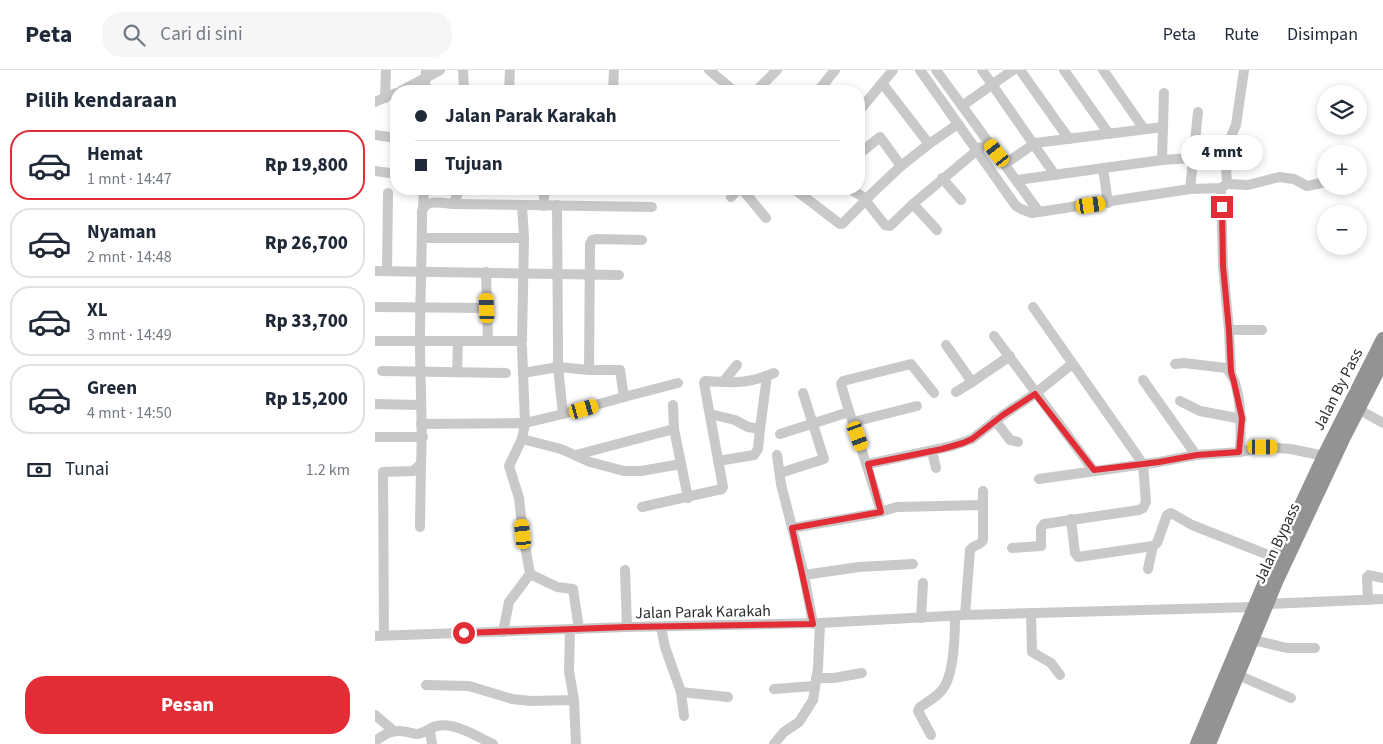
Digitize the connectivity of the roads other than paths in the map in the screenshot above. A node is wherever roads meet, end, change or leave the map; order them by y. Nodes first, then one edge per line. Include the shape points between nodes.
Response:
1 (386, 70) edge
2 (440, 70) edge
3 (463, 70) edge
4 (510, 70) edge
5 (614, 70) edge
6 (709, 70) edge
7 (776, 70) edge
8 (835, 70) edge
9 (893, 70) edge
10 (920, 70) edge
11 (936, 70) edge
12 (982, 70) edge
13 (1013, 70) edge
14 (1020, 70) edge
15 (1064, 70) edge
16 (1103, 70) edge
17 (1244, 70) edge
18 (426, 74) edge
19 (883, 83) junction
20 (410, 85) edge
21 (464, 85) edge
22 (509, 85) edge
23 (613, 85) edge
24 (727, 85) edge
25 (762, 85) edge
26 (823, 85) edge
27 (992, 85) junction
28 (1164, 93) dead end
29 (390, 96) edge
30 (385, 98) junction
31 (375, 102) edge
32 (865, 104) edge
33 (962, 106) junction
34 (1198, 112) dead end
35 (958, 124) junction
36 (1163, 127) junction
37 (1144, 129) junction
38 (1109, 134) junction
39 (375, 136) edge
40 (390, 137) edge
41 (1069, 139) junction
42 (988, 142) junction
43 (1035, 143) junction
44 (929, 144) junction
45 (865, 148) edge
46 (976, 149) junction
47 (1193, 158) junction
48 (1162, 160) junction
49 (1005, 164) junction
50 (901, 166) junction
51 (1103, 168) junction
52 (375, 171) edge
53 (390, 173) edge
54 (1055, 175) junction
55 (942, 178) junction
56 (1017, 180) junction
57 (1317, 184) edge
58 (1224, 186) junction
59 (1190, 189) junction
60 (388, 193) dead end
61 (423, 195) edge
62 (457, 195) edge
63 (545, 195) edge
64 (741, 195) edge
65 (802, 195) edge
66 (860, 195) edge
67 (868, 198) junction
68 (961, 200) dead end
69 (1108, 203) junction
70 (453, 204) junction
71 (913, 204) junction
72 (522, 205) junction
73 (557, 205) junction
74 (423, 206) junction
75 (544, 206) junction
76 (652, 207) dead end
77 (1039, 212) junction
78 (766, 218) dead end
79 (937, 230) dead end
80 (422, 238) junction
81 (524, 238) junction
82 (642, 240) dead end
83 (375, 271) edge
84 (387, 271) junction
85 (421, 272) junction
86 (486, 272) junction
87 (524, 272) junction
88 (556, 273) junction
89 (588, 275) junction
90 (619, 275) dead end
91 (375, 307) edge
92 (1033, 307) dead end
93 (421, 308) junction
94 (487, 308) junction
95 (1229, 330) junction
96 (1262, 330) dead end
97 (994, 336) dead end
98 (1383, 338) edge
99 (487, 340) junction
100 (375, 341) edge
101 (420, 341) junction
102 (457, 341) junction
103 (946, 345) dead end
104 (522, 347) dead end
105 (1010, 356) junction
106 (1383, 361) edge
107 (1072, 364) junction
108 (1175, 364) dead end
109 (737, 365) dead end
110 (558, 367) junction
111 (589, 370) junction
112 (382, 371) dead end
113 (420, 372) junction
114 (457, 372) junction
115 (523, 372) junction
116 (1231, 372) junction
117 (506, 373) dead end
118 (1143, 380) dead end
119 (723, 382) junction
120 (971, 382) junction
121 (678, 383) dead end
122 (956, 392) dead end
123 (934, 393) dead end
124 (803, 394) dead end
125 (1035, 394) junction
126 (625, 397) junction
127 (1180, 401) dead end
128 (375, 404) edge
129 (420, 405) junction
130 (673, 405) dead end
131 (917, 406) dead end
132 (1358, 409) junction
133 (563, 414) junction
134 (710, 414) junction
135 (851, 417) junction
136 (1242, 418) junction
137 (995, 420) junction
138 (525, 423) junction
139 (813, 423) junction
140 (1383, 423) edge
141 (421, 424) junction
142 (674, 429) junction
143 (760, 430) junction
144 (780, 434) dead end
145 (375, 437) edge
146 (423, 437) junction
147 (522, 439) junction
148 (1018, 442) dead end
149 (932, 451) junction
150 (1239, 452) junction
151 (576, 455) junction
152 (777, 455) dead end
153 (1197, 455) junction
154 (1324, 456) junction
155 (718, 461) junction
156 (421, 464) junction
157 (681, 464) junction
158 (868, 464) junction
159 (1143, 464) junction
160 (936, 468) dead end
161 (1094, 470) junction
162 (379, 472) edge
163 (780, 473) junction
164 (1039, 479) dead end
165 (983, 491) dead end
166 (688, 498) junction
167 (982, 505) junction
168 (642, 507) dead end
169 (881, 512) junction
170 (1071, 520) junction
171 (420, 526) dead end
172 (792, 528) junction
173 (1153, 546) junction
174 (1012, 548) dead end
175 (1276, 558) junction
176 (913, 564) dead end
177 (1148, 569) dead end
178 (625, 570) dead end
179 (530, 574) junction
180 (803, 575) junction
181 (1382, 578) edge
182 (923, 583) dead end
183 (1368, 600) junction
184 (1383, 600) edge
185 (1261, 605) junction
186 (1031, 613) junction
187 (960, 616) junction
188 (921, 618) junction
189 (817, 624) junction
190 (627, 627) junction
191 (661, 627) junction
192 (574, 629) junction
193 (503, 632) junction
194 (380, 635) edge
195 (1253, 640) junction
196 (1315, 648) dead end
197 (862, 673) dead end
198 (1059, 675) dead end
199 (1239, 675) junction
200 (816, 682) junction
201 (426, 686) dead end
202 (774, 688) dead end
203 (681, 692) junction
204 (728, 697) dead end
205 (1291, 698) dead end
206 (573, 700) junction
207 (375, 715) edge
208 (683, 716) dead end
209 (394, 731) junction
210 (430, 731) junction
211 (931, 735) dead end
212 (471, 739) edge
213 (375, 741) edge
214 (432, 744) edge
215 (493, 744) edge
216 (576, 744) edge
217 (774, 744) edge
218 (1197, 744) edge
219 (1209, 744) edge

1 - 30 street
2 - 18 street
3 - 21 street
4 - 22 street
5 - 23 street
6 - 24 street
7 - 25 street
8 - 26 street
9 - 19 street
10 - 35 street
11 - 33 street
12 - 27 street
13 - 27 street
14 - 41 street
15 - 38 street
16 - 37 street
17 - 58 street via 1236,125 1229,141
18 - 20 street
19 - 32 street
19 - 44 street
27 - 33 street
27 - 43 street
28 - 36 street
29 - 30 street
30 - 31 street
33 - 42 street
34 - 47 street
35 - 44 street
35 - 46 street
36 - 37 street
36 - 48 street
37 - 38 street
38 - 41 street
39 - 40 street
41 - 43 street
42 - 46 street
42 - 49 street
43 - 49 street
43 - 54 street
44 - 50 street
45 - 50 street via 880,137
46 - 55 street
46 - 77 street via 1017,206 1027,212
47 - 48 street
47 - 59 street
48 - 51 street
49 - 56 street
50 - 67 street
51 - 54 street
51 - 69 street
52 - 53 street
54 - 56 street
55 - 68 street
55 - 71 street
56 - 77 street
57 - 58 street via 1307,186 1294,179 1279,177 1248,185
58 - 59 street
58 - 95 street via 1223,266
59 - 69 street
60 - 84 street
61 - 74 street
62 - 70 street
63 - 75 street
64 - 78 street
65 - 67 street via 840,224
66 - 67 street
67 - 71 street via 887,226
69 - 77 street
70 - 72 street
70 - 74 street via 427,203
71 - 79 street
72 - 75 street
72 - 81 street
73 - 75 street
73 - 76 street
73 - 88 street
74 - 80 street
80 - 81 street
80 - 85 street
81 - 87 street
82 - 89 street via 592,240
83 - 84 street
84 - 85 street
85 - 86 street
85 - 93 street
86 - 87 street
86 - 94 street
87 - 88 street
87 - 99 street via 522,341
88 - 89 street
88 - 110 street
89 - 90 street
89 - 111 street
91 - 93 street
92 - 107 street
93 - 94 street
93 - 101 street
94 - 99 street
95 - 96 street
95 - 116 street
97 - 105 street
98 - 154 highway, Jalan By Pass
99 - 102 street
100 - 101 street
101 - 102 street
101 - 113 street
102 - 114 street
103 - 120 street
104 - 115 street
105 - 120 street
105 - 125 street
106 - 132 highway, Jalan Bypass
107 - 125 street
107 - 159 street
108 - 116 street via 1226,368
109 - 119 street
110 - 111 street
110 - 115 street
110 - 133 street
111 - 126 street via 620,370
112 - 113 street
113 - 114 street
113 - 129 street
114 - 117 street
115 - 138 street
116 - 136 street
118 - 153 street
119 - 134 street via 704,383
119 - 143 street via 754,381 771,374
120 - 122 street
121 - 126 street
123 - 135 street via 911,364 843,381 841,384
124 - 139 street
125 - 137 street
125 - 161 street
126 - 133 street
127 - 136 street via 1200,411
128 - 129 street
129 - 141 street
130 - 142 street
131 - 135 street
132 - 140 street
132 - 185 highway, Jalan Bypass
133 - 138 street
134 - 143 street
134 - 155 street
135 - 139 street
135 - 158 street
136 - 150 street
137 - 148 street via 1010,440
137 - 149 street via 972,439
138 - 141 street
138 - 147 street
139 - 144 street
139 - 163 street via 824,459
141 - 146 street
142 - 151 street
142 - 157 street
143 - 155 street via 756,454
145 - 146 street
146 - 156 street
147 - 151 street
147 - 179 street via 509,466 519,498
149 - 158 street
149 - 160 street
150 - 153 street
150 - 154 street via 1278,447
151 - 157 street via 590,462 632,472
152 - 163 street
153 - 159 street
154 - 175 highway, Jalan Bypass
155 - 166 street via 723,488
156 - 162 street via 413,471
156 - 171 street
157 - 166 street
158 - 169 street
159 - 161 street
159 - 170 street via 1146,502 1143,508
161 - 164 street
162 - 194 street
163 - 172 street
165 - 167 street
166 - 168 street
167 - 169 street via 897,507
167 - 187 street via 983,540 971,550
169 - 172 street
170 - 173 street via 1078,557
170 - 174 street via 1044,524 1039,547
172 - 180 street
173 - 175 street via 1171,512 1199,528
173 - 177 street
175 - 185 highway, Jalan Bypass
176 - 180 street via 859,566
178 - 190 street
179 - 192 street via 557,587 573,589
179 - 193 street via 509,602
180 - 189 street
181 - 183 street via 1367,577
182 - 188 street
183 - 184 street, Jalan Parak Karakah
183 - 185 street, Jalan Parak Karakah
185 - 186 street, Jalan Parak Karakah
185 - 195 highway, Jalan Bypass
185 - 218 highway
186 - 187 street, Jalan Parak Karakah
186 - 198 street via 1032,652 1051,663
187 - 188 street, Jalan Parak Karakah
187 - 211 street via 948,680 919,711
188 - 189 street, Jalan Parak Karakah
189 - 191 street, Jalan Parak Karakah
189 - 200 street
190 - 191 street, Jalan Parak Karakah
190 - 192 street, Jalan Parak Karakah
191 - 203 street
192 - 193 street, Jalan Parak Karakah
192 - 206 street via 569,671
193 - 194 street, Jalan Parak Karakah
195 - 196 street via 1287,648
195 - 199 highway, Jalan Bypass
197 - 200 street
199 - 205 street
199 - 219 highway, Jalan Bypass
200 - 202 street
200 - 217 street via 807,712
201 - 206 street via 469,686 512,699 531,701
203 - 204 street
203 - 208 street
206 - 216 street
207 - 209 street
209 - 210 street via 417,734
209 - 213 street
210 - 212 street via 439,725 449,726
210 - 214 street
212 - 215 street

